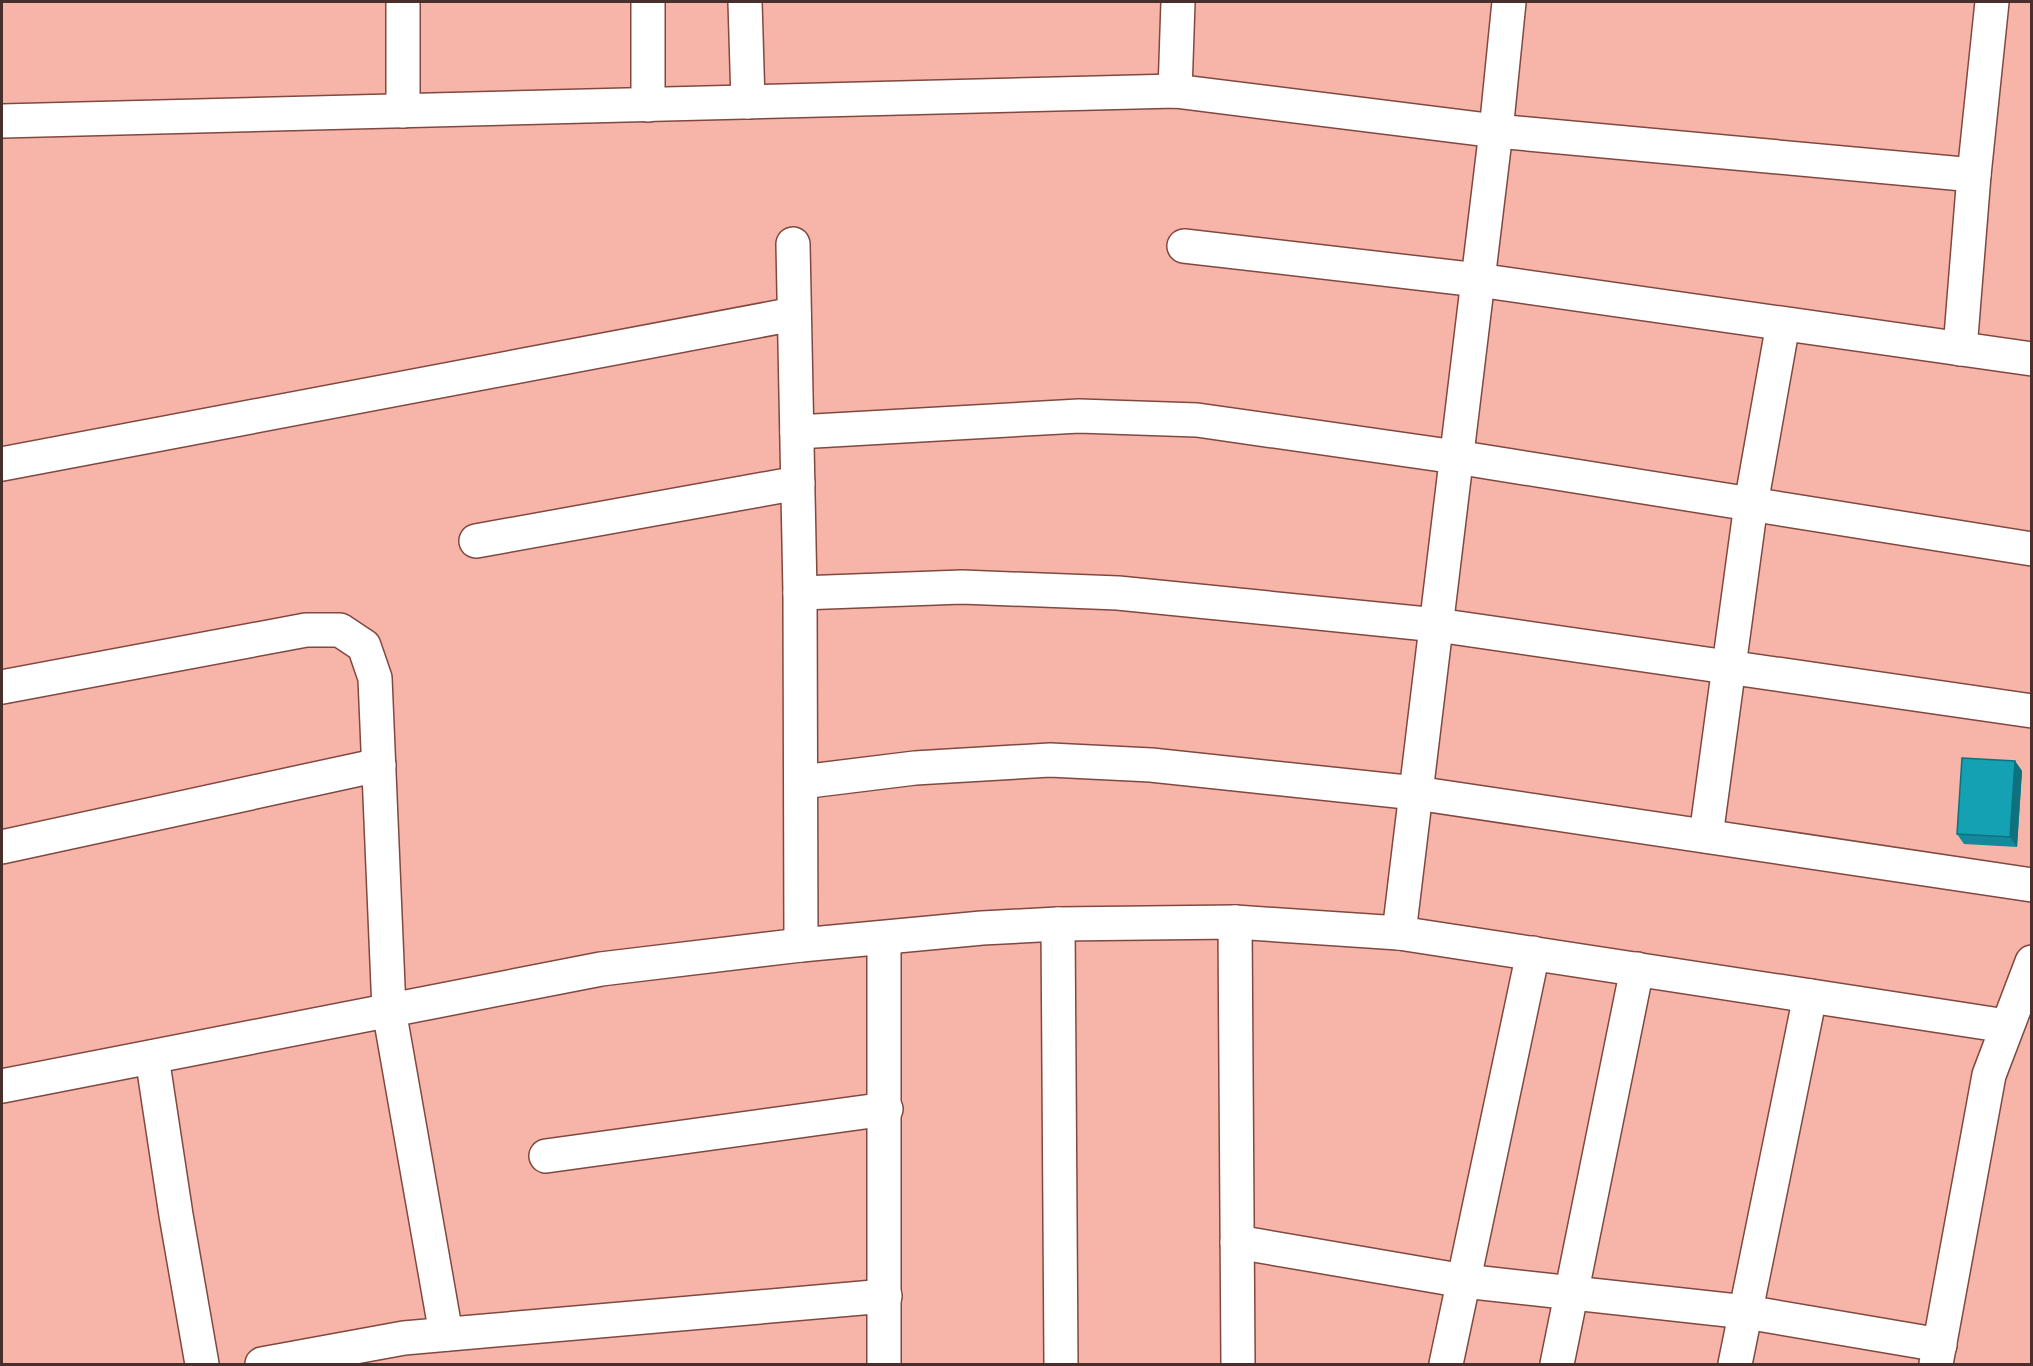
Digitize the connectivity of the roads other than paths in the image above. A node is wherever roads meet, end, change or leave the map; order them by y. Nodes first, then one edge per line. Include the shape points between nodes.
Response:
1 (403, 2) edge
2 (648, 2) edge
3 (745, 2) edge
4 (1178, 2) edge
5 (1509, 2) edge
6 (1992, 2) edge
7 (1175, 91) junction
8 (748, 102) junction
9 (648, 105) junction
10 (403, 111) junction
11 (2, 121) edge
12 (1496, 130) junction
13 (1974, 175) junction
14 (793, 244) dead end
15 (1184, 246) dead end
16 (1478, 280) junction
17 (794, 314) junction
18 (1783, 324) junction
19 (1960, 349) junction
20 (2031, 359) edge
21 (797, 432) junction
22 (1456, 457) junction
23 (2, 464) edge
24 (798, 483) junction
25 (1751, 504) junction
26 (476, 541) dead end
27 (2031, 549) edge
28 (800, 592) junction
29 (1437, 625) junction
30 (1728, 667) junction
31 (2, 687) edge
32 (2031, 711) edge
33 (379, 765) junction
34 (801, 782) junction
35 (1416, 794) junction
36 (1706, 836) junction
37 (2, 847) edge
38 (2031, 885) edge
39 (1234, 922) junction
40 (1058, 924) junction
41 (1399, 933) junction
42 (884, 939) junction
43 (801, 945) junction
44 (1533, 953) junction
45 (2031, 962) edge
46 (1637, 969) junction
47 (1810, 996) junction
48 (389, 1010) junction
49 (2006, 1026) junction
50 (152, 1057) junction
51 (2, 1086) edge
52 (886, 1109) junction
53 (546, 1156) dead end
54 (1237, 1242) junction
55 (1464, 1281) junction
56 (1570, 1294) junction
57 (885, 1296) junction
58 (1746, 1312) junction
59 (446, 1334) junction
60 (408, 1351) edge
61 (1938, 1355) edge
62 (202, 1365) edge
63 (262, 1365) edge
64 (884, 1365) edge
65 (1061, 1365) edge
66 (1238, 1365) edge
67 (1446, 1365) edge
68 (1557, 1365) edge
69 (1735, 1365) edge

1 - 10 street
2 - 9 street
3 - 8 street
4 - 7 street
5 - 12 street
6 - 13 street
7 - 8 street
7 - 12 street
8 - 9 street
9 - 10 street
10 - 11 street
12 - 13 street
12 - 16 street
13 - 19 street
14 - 17 street
15 - 16 street
16 - 18 street
16 - 22 street
17 - 21 street
17 - 23 street
18 - 19 street
18 - 25 street
19 - 20 street
21 - 22 street via 1079,416 1197,420
21 - 24 street
22 - 25 street
22 - 29 street
24 - 26 street
24 - 28 street
25 - 27 street
25 - 30 street
28 - 29 street via 962,587 1118,593
28 - 34 street
29 - 30 street
29 - 35 street
30 - 32 street
30 - 36 street
31 - 33 street via 306,630 340,630 364,646 375,678
33 - 37 street
33 - 48 street
34 - 35 street via 915,768 1050,760 1151,765
34 - 43 street
35 - 36 street
35 - 41 street
36 - 38 street
39 - 40 street
39 - 41 street
39 - 54 street
40 - 42 street
40 - 65 street
41 - 44 street
42 - 43 street
42 - 52 street
43 - 48 street via 601,969
44 - 46 street
44 - 55 street
45 - 49 street
46 - 47 street
46 - 56 street
47 - 49 street
47 - 58 street
48 - 50 street
48 - 59 street
49 - 61 street via 1989,1075
50 - 51 street
50 - 62 street
52 - 53 street
52 - 57 street
54 - 55 street
54 - 66 street
55 - 56 street
55 - 67 street
56 - 58 street
56 - 68 street
57 - 59 street
57 - 64 street
58 - 61 street
58 - 69 street
59 - 60 street
60 - 63 street

